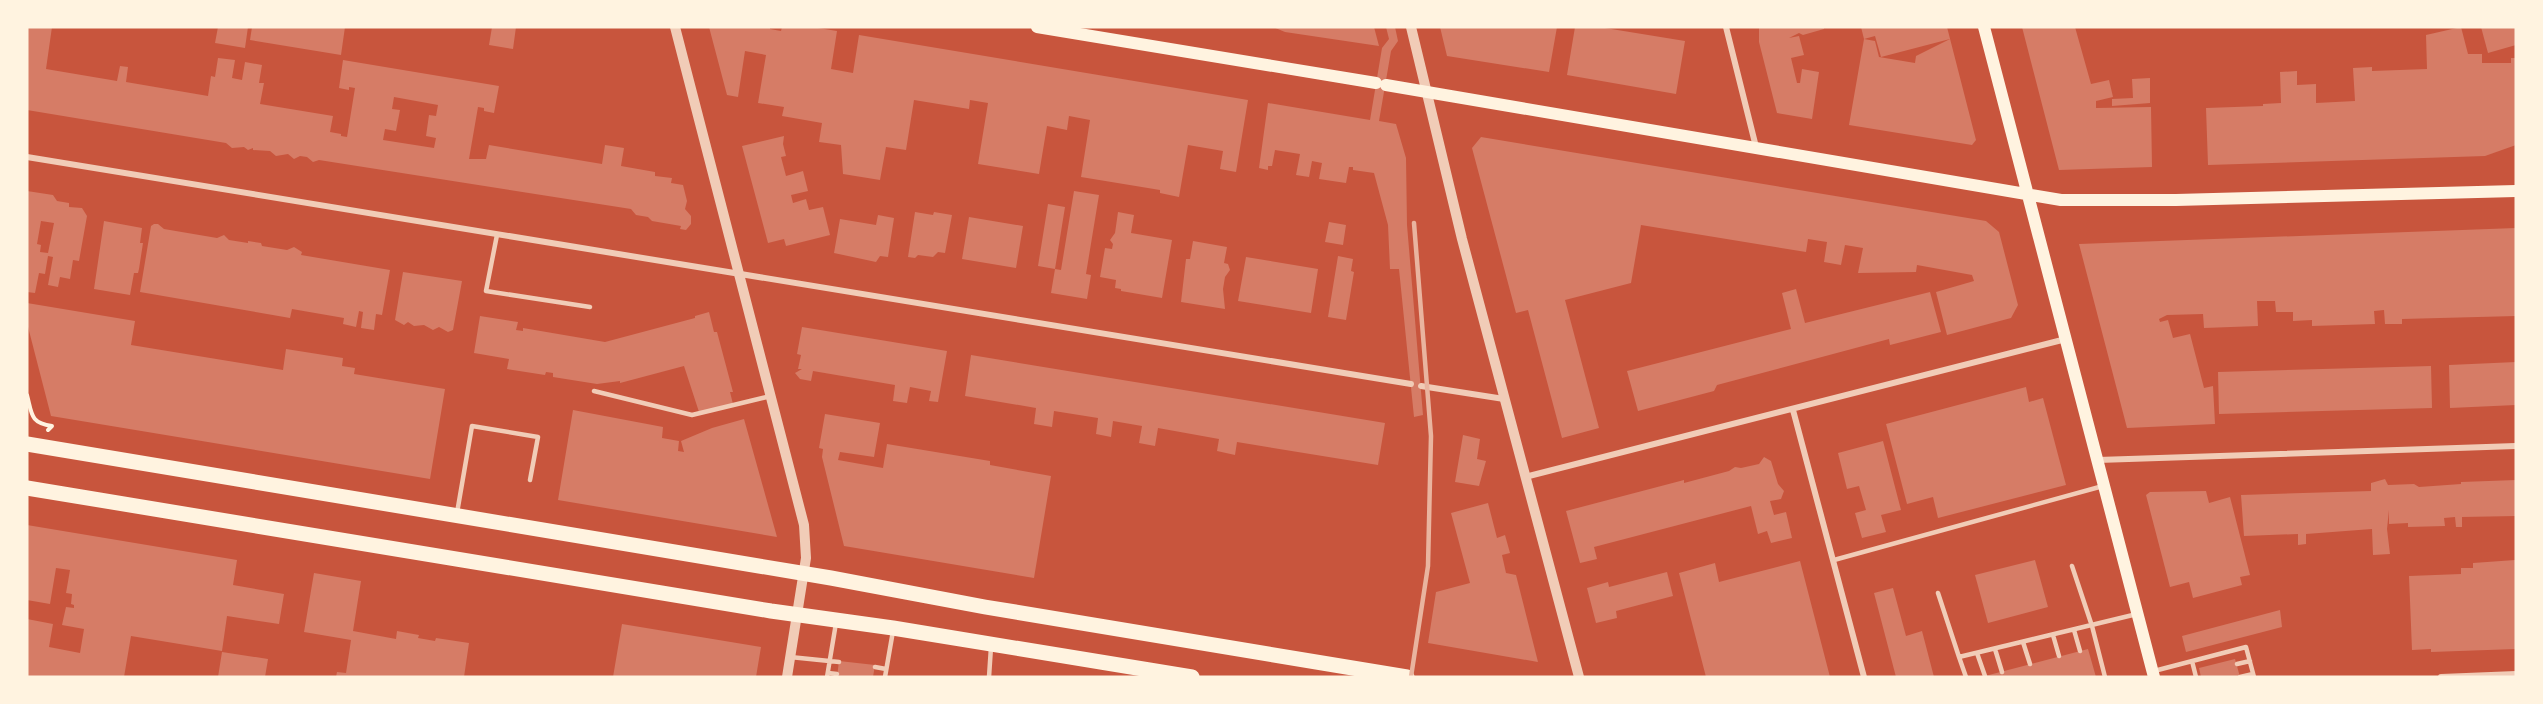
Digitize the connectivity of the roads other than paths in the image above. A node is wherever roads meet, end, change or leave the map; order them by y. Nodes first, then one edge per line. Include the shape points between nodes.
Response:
1 (675, 27) edge
2 (1037, 27) edge
3 (1411, 27) edge
4 (1726, 27) edge
5 (1984, 27) edge
6 (1426, 92) junction
7 (1756, 147) junction
8 (27, 157) edge
9 (2516, 191) edge
10 (2028, 194) junction
11 (497, 235) junction
12 (740, 275) junction
13 (590, 307) dead end
14 (2066, 339) junction
15 (1410, 384) dead end
16 (1421, 386) dead end
17 (594, 391) dead end
18 (771, 396) junction
19 (1504, 399) junction
20 (1793, 410) junction
21 (27, 444) edge
22 (2516, 446) edge
23 (2098, 460) junction
24 (1525, 477) junction
25 (530, 480) dead end
26 (2105, 486) junction
27 (27, 488) edge
28 (456, 516) junction
29 (1834, 560) junction
30 (2072, 566) dead end
31 (804, 573) junction
32 (1938, 594) dead end
33 (2138, 614) junction
34 (797, 615) junction
35 (837, 621) junction
36 (2092, 626) junction
37 (893, 628) junction
38 (2074, 630) junction
39 (2053, 635) junction
40 (2024, 642) junction
41 (992, 644) junction
42 (1995, 648) junction
43 (2080, 651) dead end
44 (1977, 653) junction
45 (2059, 656) dead end
46 (790, 657) junction
47 (1959, 657) junction
48 (829, 661) junction
49 (2192, 661) junction
50 (2250, 661) junction
51 (838, 662) dead end
52 (2030, 664) dead end
53 (2237, 664) dead end
54 (874, 667) dead end
55 (886, 669) junction
56 (2002, 672) dead end
57 (837, 674) dead end
58 (2153, 674) edge
59 (2516, 674) edge
60 (827, 675) edge
61 (2197, 675) edge
62 (2254, 675) edge
63 (1985, 676) edge
64 (787, 677) edge
65 (885, 677) edge
66 (989, 677) edge
67 (1192, 677) edge
68 (1407, 677) edge
69 (1579, 677) edge
70 (1864, 677) edge
71 (1966, 677) edge
72 (2105, 677) edge
73 (2240, 677) edge
74 (2441, 677) edge

1 - 12 street
2 - 6 main road
3 - 6 street
4 - 7 street
5 - 10 main road
6 - 7 main road
6 - 19 street
7 - 10 main road
8 - 11 street
9 - 10 main road via 2176,200 2061,200
10 - 14 main road
11 - 12 street
11 - 13 lane via 486,291
12 - 15 street
12 - 18 street
14 - 20 street
14 - 23 main road
16 - 19 street
17 - 18 lane via 692,416
18 - 31 street via 804,525
19 - 24 street
20 - 24 street
20 - 29 street
21 - 28 main road
22 - 23 street
23 - 26 main road
24 - 69 street
25 - 28 lane via 538,437 472,426
26 - 29 lane
26 - 33 main road
27 - 34 main road
28 - 31 main road
29 - 70 street
30 - 36 lane
31 - 34 street
31 - 68 main road
32 - 47 lane
33 - 36 lane
33 - 58 main road
34 - 35 main road
34 - 46 street
35 - 37 main road
35 - 48 lane
36 - 38 lane
36 - 72 lane
37 - 41 main road
37 - 55 lane
38 - 39 lane
38 - 43 lane
39 - 40 lane
39 - 45 lane
40 - 42 lane
40 - 52 lane
41 - 66 lane
41 - 67 main road
42 - 44 lane
42 - 56 lane
44 - 47 lane
44 - 63 lane
46 - 48 lane
46 - 64 street
47 - 71 lane
48 - 51 lane
48 - 60 lane
49 - 50 lane via 2246,647
49 - 58 lane
49 - 61 lane
50 - 53 lane
50 - 62 lane
54 - 55 lane
55 - 65 lane
57 - 60 lane
59 - 74 street
62 - 73 lane

